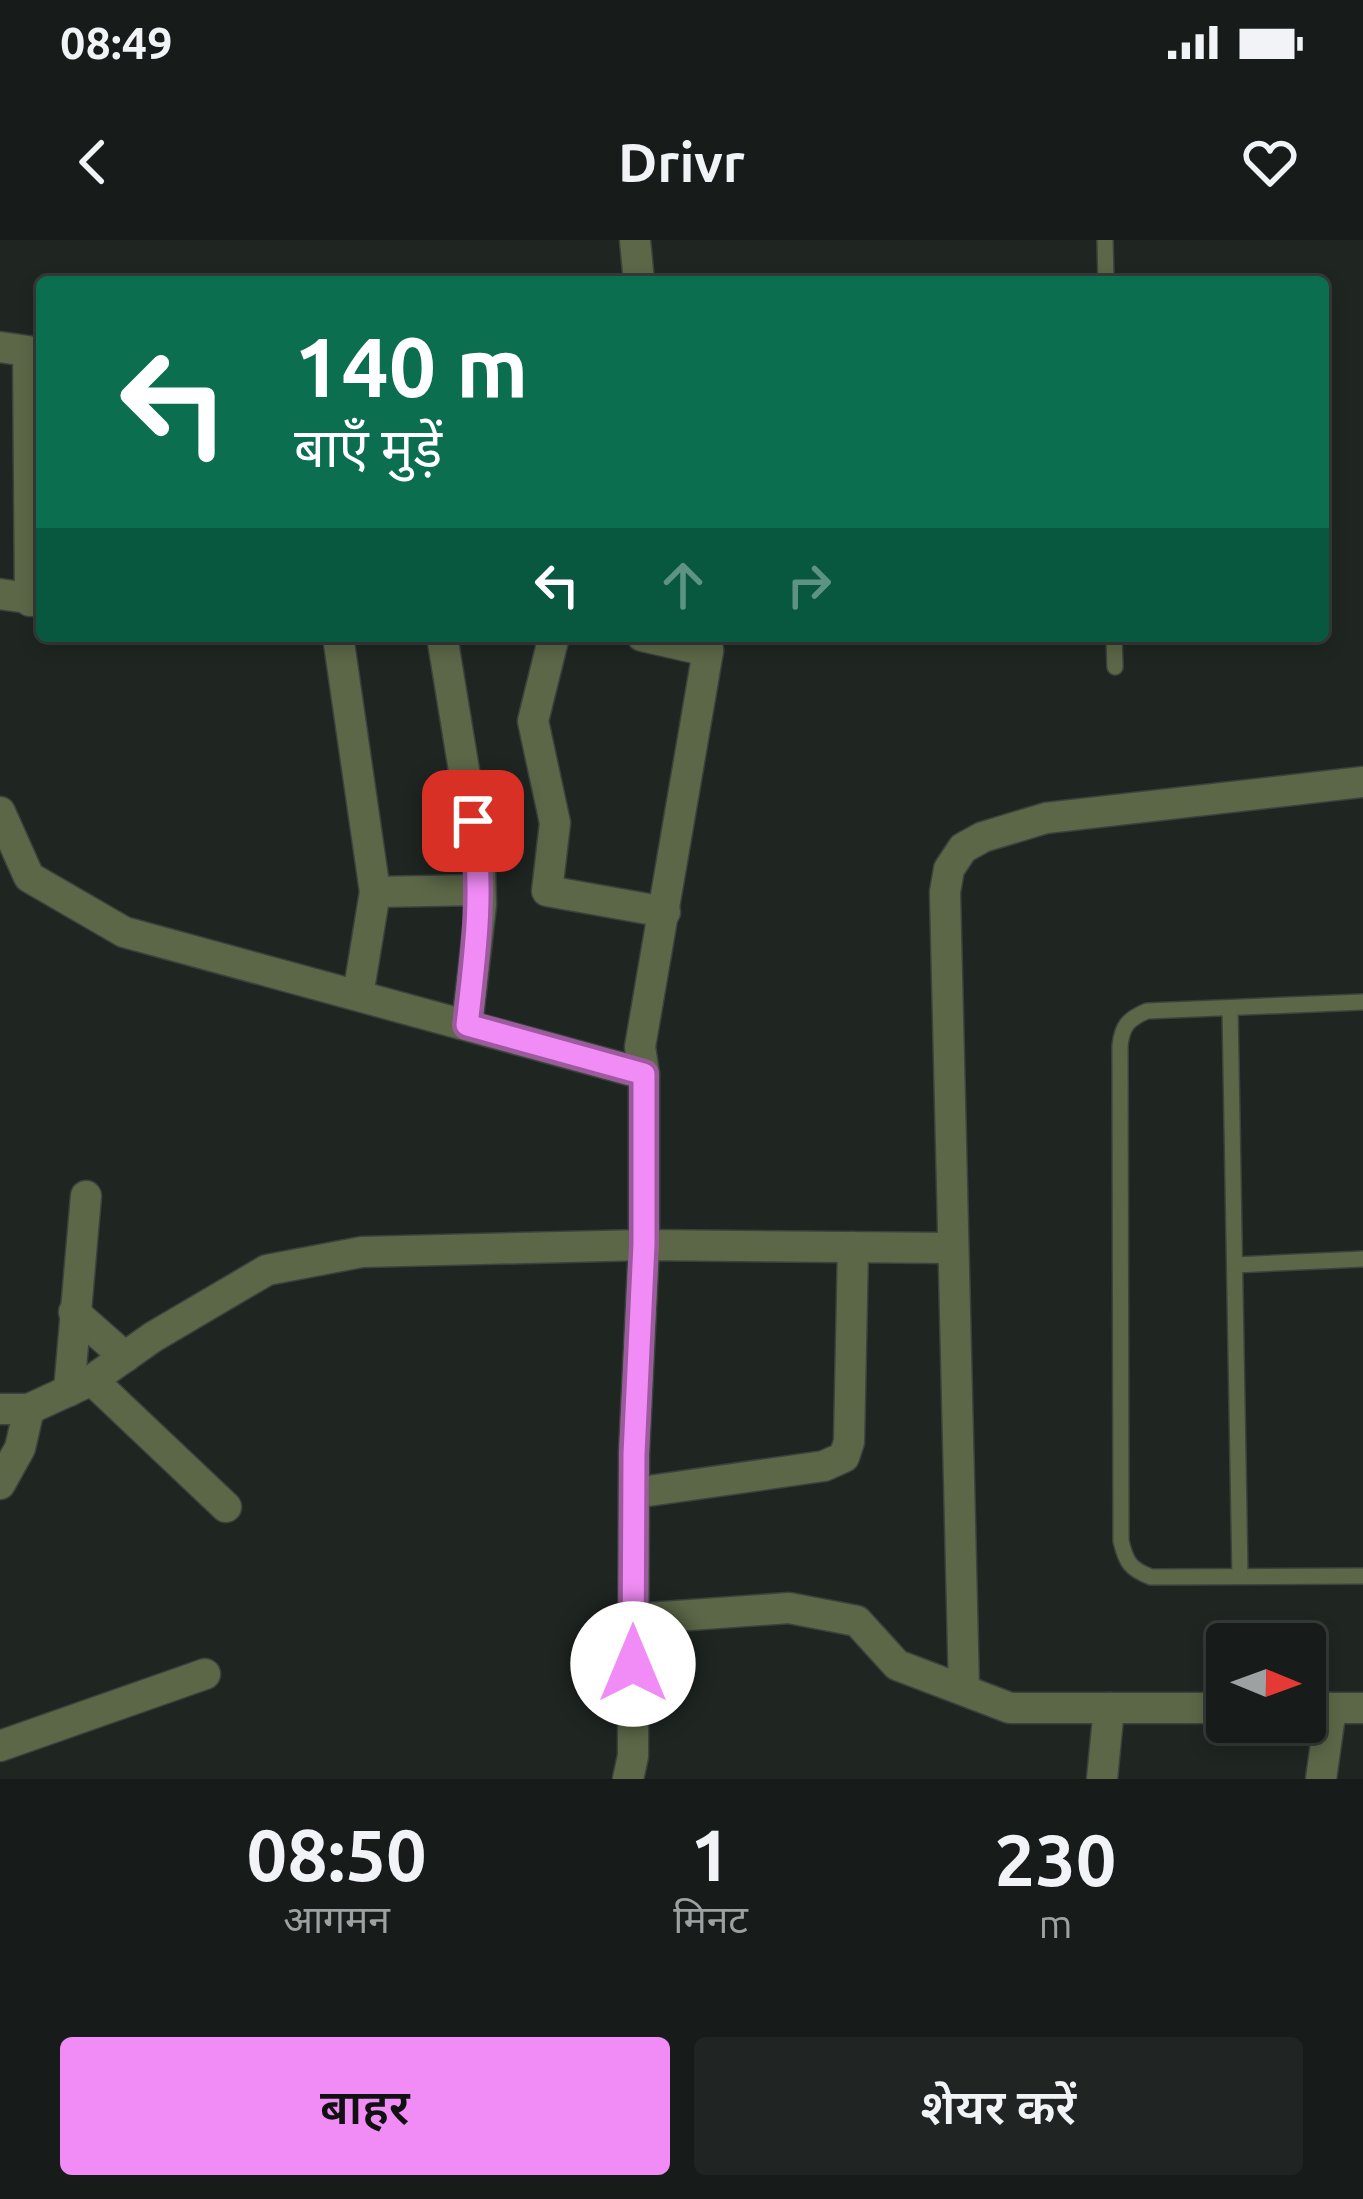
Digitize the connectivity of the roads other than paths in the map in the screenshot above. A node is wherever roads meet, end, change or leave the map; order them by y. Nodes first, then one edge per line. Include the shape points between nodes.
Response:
1 (635, 240) edge
2 (1105, 240) edge
3 (638, 276) edge
4 (1106, 276) edge
5 (0, 347) edge
6 (24, 598) edge
7 (339, 642) edge
8 (443, 642) edge
9 (553, 642) edge
10 (1114, 642) edge
11 (707, 644) edge
12 (1115, 667) dead end
13 (1363, 782) edge
14 (0, 812) edge
15 (14, 876) edge
16 (480, 890) junction
17 (375, 892) junction
18 (665, 912) junction
19 (358, 995) junction
20 (1363, 1002) edge
21 (1230, 1008) junction
22 (467, 1025) junction
23 (644, 1074) junction
24 (86, 1196) dead end
25 (644, 1244) junction
26 (853, 1247) junction
27 (951, 1248) junction
28 (1363, 1259) edge
29 (1234, 1265) junction
30 (74, 1312) junction
31 (125, 1357) junction
32 (81, 1385) junction
33 (14, 1409) edge
34 (0, 1484) edge
35 (634, 1493) junction
36 (226, 1508) dead end
37 (1240, 1576) junction
38 (1363, 1576) edge
39 (634, 1619) junction
40 (205, 1674) dead end
41 (964, 1690) junction
42 (1109, 1708) junction
43 (1206, 1708) edge
44 (1333, 1708) edge
45 (0, 1745) edge
46 (628, 1779) edge
47 (1102, 1779) edge
48 (1321, 1779) edge

1 - 3 street
2 - 4 lane
5 - 6 street via 28,351
7 - 17 street
8 - 16 street
9 - 18 street via 533,722 555,823 547,891
10 - 12 lane
11 - 18 street
13 - 27 street via 1046,818 962,848 945,892
14 - 15 street
15 - 19 street via 124,932
16 - 17 street
16 - 22 street
17 - 19 street
18 - 23 street via 640,1046
19 - 22 street
20 - 21 lane
21 - 29 lane
21 - 37 lane via 1147,1011 1121,1031 1121,1541 1126,1561 1150,1576
22 - 23 street
23 - 25 street
24 - 30 street
25 - 26 street
25 - 31 street via 362,1252 267,1270
25 - 35 street
26 - 27 street
26 - 35 street via 844,1456 824,1466
27 - 41 street
28 - 29 lane
29 - 37 lane
30 - 31 street
30 - 32 street
31 - 32 street
32 - 33 street
32 - 36 street
33 - 34 street via 20,1448
35 - 39 street
37 - 38 lane
39 - 41 street via 789,1608 857,1621 897,1665
39 - 46 street
40 - 45 street
41 - 42 street via 1010,1708
42 - 43 street
42 - 47 street
44 - 48 street

